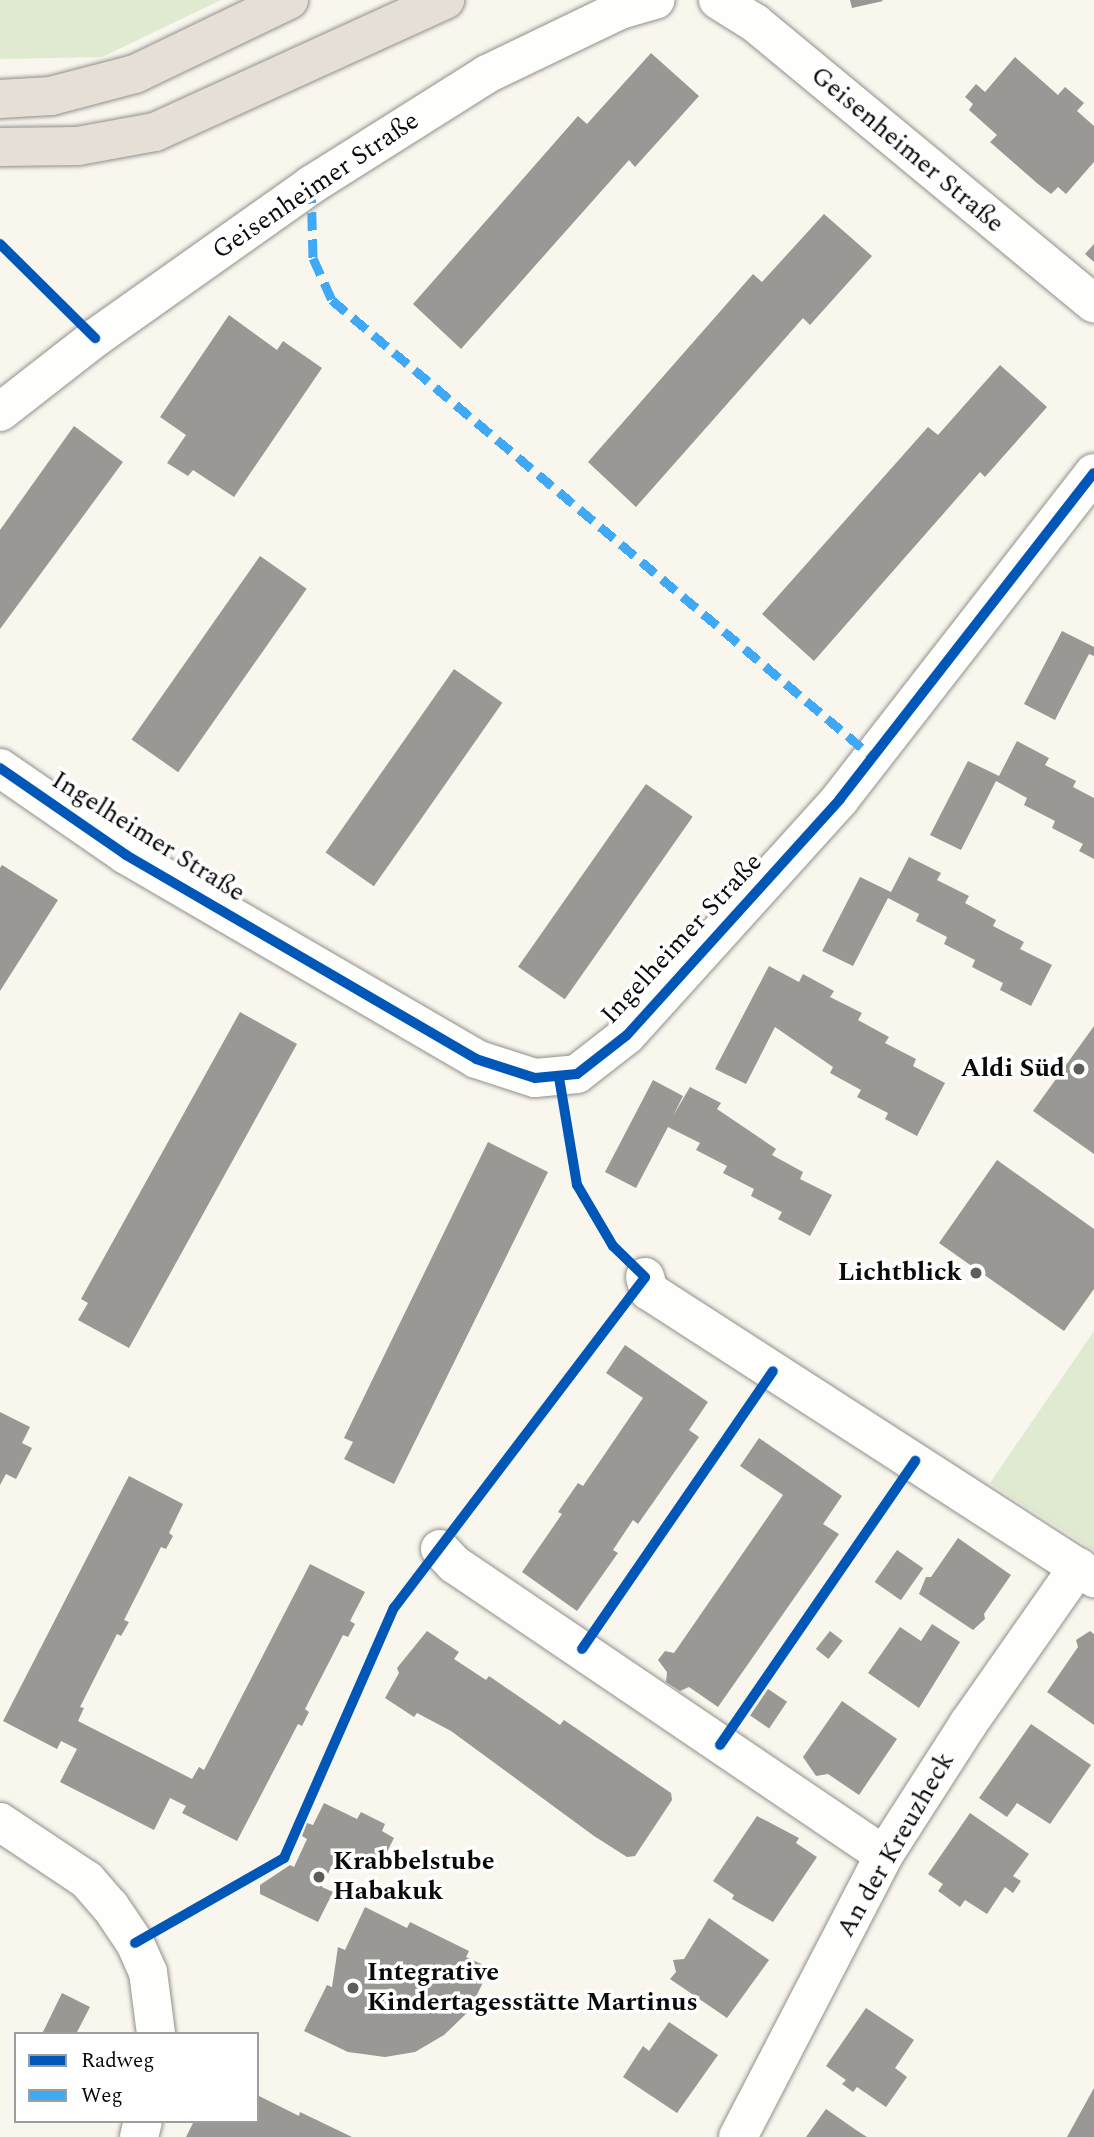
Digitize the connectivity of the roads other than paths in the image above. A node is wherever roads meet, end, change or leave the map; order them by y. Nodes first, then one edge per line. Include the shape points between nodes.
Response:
1 (289, 0) edge
2 (445, 0) edge
3 (656, 0) edge
4 (718, 0) edge
5 (0, 99) edge
6 (0, 147) edge
7 (1094, 303) edge
8 (0, 412) edge
9 (1094, 473) edge
10 (0, 768) edge
11 (645, 1277) dead end
12 (440, 1549) dead end
13 (1086, 1572) edge
14 (0, 1822) edge
15 (884, 1855) junction
16 (156, 2032) edge
17 (738, 2137) edge

1 - 5 highway via 191,51 135,74 51,96
2 - 6 highway via 155,132 78,146
3 - 8 street, Geisenheimer Straße via 621,10 487,74 322,178 95,338
4 - 7 street, Geisenheimer Straße via 755,23
9 - 10 street, Ingelheimer Straße via 839,799 627,1035 577,1073 535,1078 475,1059 126,855
11 - 13 street via 649,1291
12 - 15 street via 454,1564
13 - 15 street, An der Kreuzheck
14 - 16 street via 87,1880 110,1906 135,1942 148,1972
15 - 17 street, An der Kreuzheck

